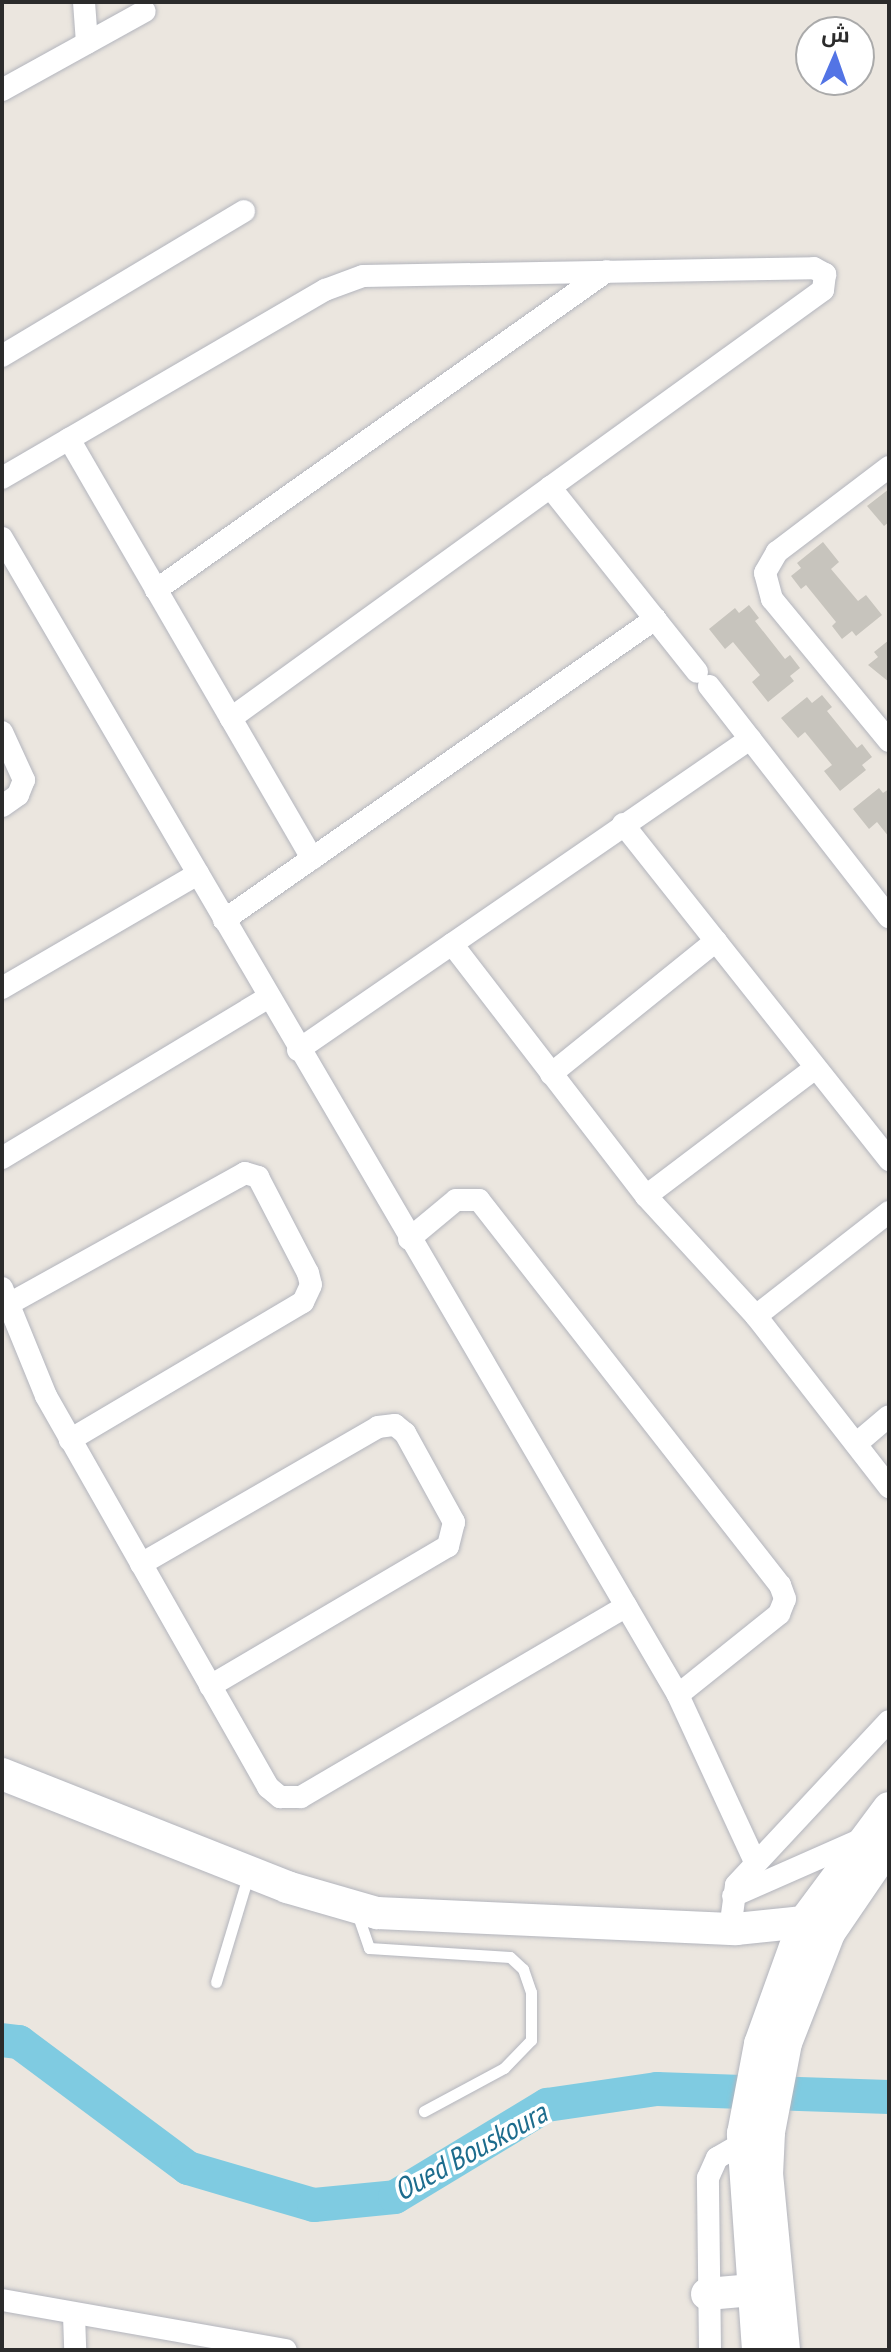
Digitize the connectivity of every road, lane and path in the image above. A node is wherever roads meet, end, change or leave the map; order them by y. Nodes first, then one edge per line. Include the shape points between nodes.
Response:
1 (84, 2) edge
2 (145, 11) dead end
3 (87, 43) junction
4 (2, 90) edge
5 (244, 211) dead end
6 (607, 271) junction
7 (2, 356) edge
8 (69, 439) junction
9 (889, 467) edge
10 (2, 478) edge
11 (550, 487) junction
12 (2, 538) edge
13 (156, 590) junction
14 (655, 619) junction
15 (231, 718) junction
16 (2, 732) edge
17 (750, 739) junction
18 (889, 741) edge
19 (2, 806) edge
20 (623, 824) junction
21 (312, 859) junction
22 (198, 874) junction
23 (889, 917) edge
24 (224, 920) junction
25 (716, 941) junction
26 (452, 944) junction
27 (2, 988) edge
28 (269, 997) junction
29 (298, 1050) junction
30 (815, 1068) junction
31 (551, 1074) junction
32 (2, 1158) edge
33 (889, 1160) edge
34 (646, 1196) junction
35 (889, 1212) edge
36 (409, 1239) junction
37 (5, 1296) edge
38 (756, 1316) junction
39 (889, 1416) edge
40 (70, 1440) junction
41 (856, 1444) junction
42 (889, 1487) edge
43 (141, 1564) junction
44 (626, 1606) junction
45 (210, 1686) junction
46 (678, 1695) junction
47 (889, 1721) edge
48 (2, 1774) edge
49 (889, 1808) edge
50 (876, 1842) edge
51 (755, 1862) junction
52 (249, 1871) junction
53 (733, 1896) junction
54 (356, 1908) junction
55 (816, 1927) junction
56 (733, 1929) junction
57 (800, 1962) junction
58 (216, 1982) dead end
59 (759, 2107) junction
60 (424, 2111) dead end
61 (743, 2143) junction
62 (753, 2290) junction
63 (707, 2294) junction
64 (2, 2300) edge
65 (74, 2315) junction
66 (75, 2350) edge
67 (286, 2350) edge
68 (710, 2350) edge
69 (758, 2350) edge
70 (784, 2350) edge

1 - 3 street
2 - 3 street
3 - 4 street
5 - 7 street
6 - 8 street via 376,274 350,279
6 - 11 street via 814,268 827,282
6 - 13 street
8 - 10 street
8 - 13 street
9 - 18 street via 777,552 765,573 772,599
11 - 14 street
11 - 15 street
12 - 22 street
13 - 15 street
14 - 17 street
14 - 21 street
15 - 21 street
16 - 19 street via 24,780 18,795
17 - 20 street
17 - 23 street
20 - 25 street
20 - 26 street
21 - 24 street
22 - 24 street
22 - 27 street
24 - 28 street
25 - 30 street
25 - 31 street
26 - 29 street
26 - 31 street
28 - 29 street
28 - 32 street
29 - 36 street
30 - 33 street
30 - 34 street
31 - 34 street
34 - 38 street
35 - 38 street
36 - 44 street
36 - 46 street via 461,1197 484,1205 780,1585 785,1599 779,1614
37 - 40 street via 35,1377
37 - 40 street via 245,1173 258,1177 308,1273 311,1285 303,1302
38 - 41 street
39 - 41 street
40 - 43 street
41 - 42 street
43 - 45 street
43 - 45 street via 378,1427 395,1425 405,1433 452,1516 454,1535 448,1546
44 - 45 street via 294,1799 268,1787
44 - 46 street
46 - 51 street
47 - 51 street
48 - 52 main road
49 - 50 main road
50 - 53 street
50 - 55 main road
51 - 53 street
52 - 54 main road
52 - 58 lane
53 - 56 street
54 - 56 main road via 397,1915
54 - 60 lane via 369,1948 510,1957 523,1969 531,1992 531,2040 504,2068
55 - 56 main road
55 - 57 main road
56 - 57 main road
57 - 59 main road
59 - 61 main road
59 - 70 main road
61 - 62 main road
61 - 63 street via 717,2158 708,2178
62 - 63 main road
62 - 69 main road
63 - 68 street
64 - 65 street
65 - 66 street
65 - 67 street

